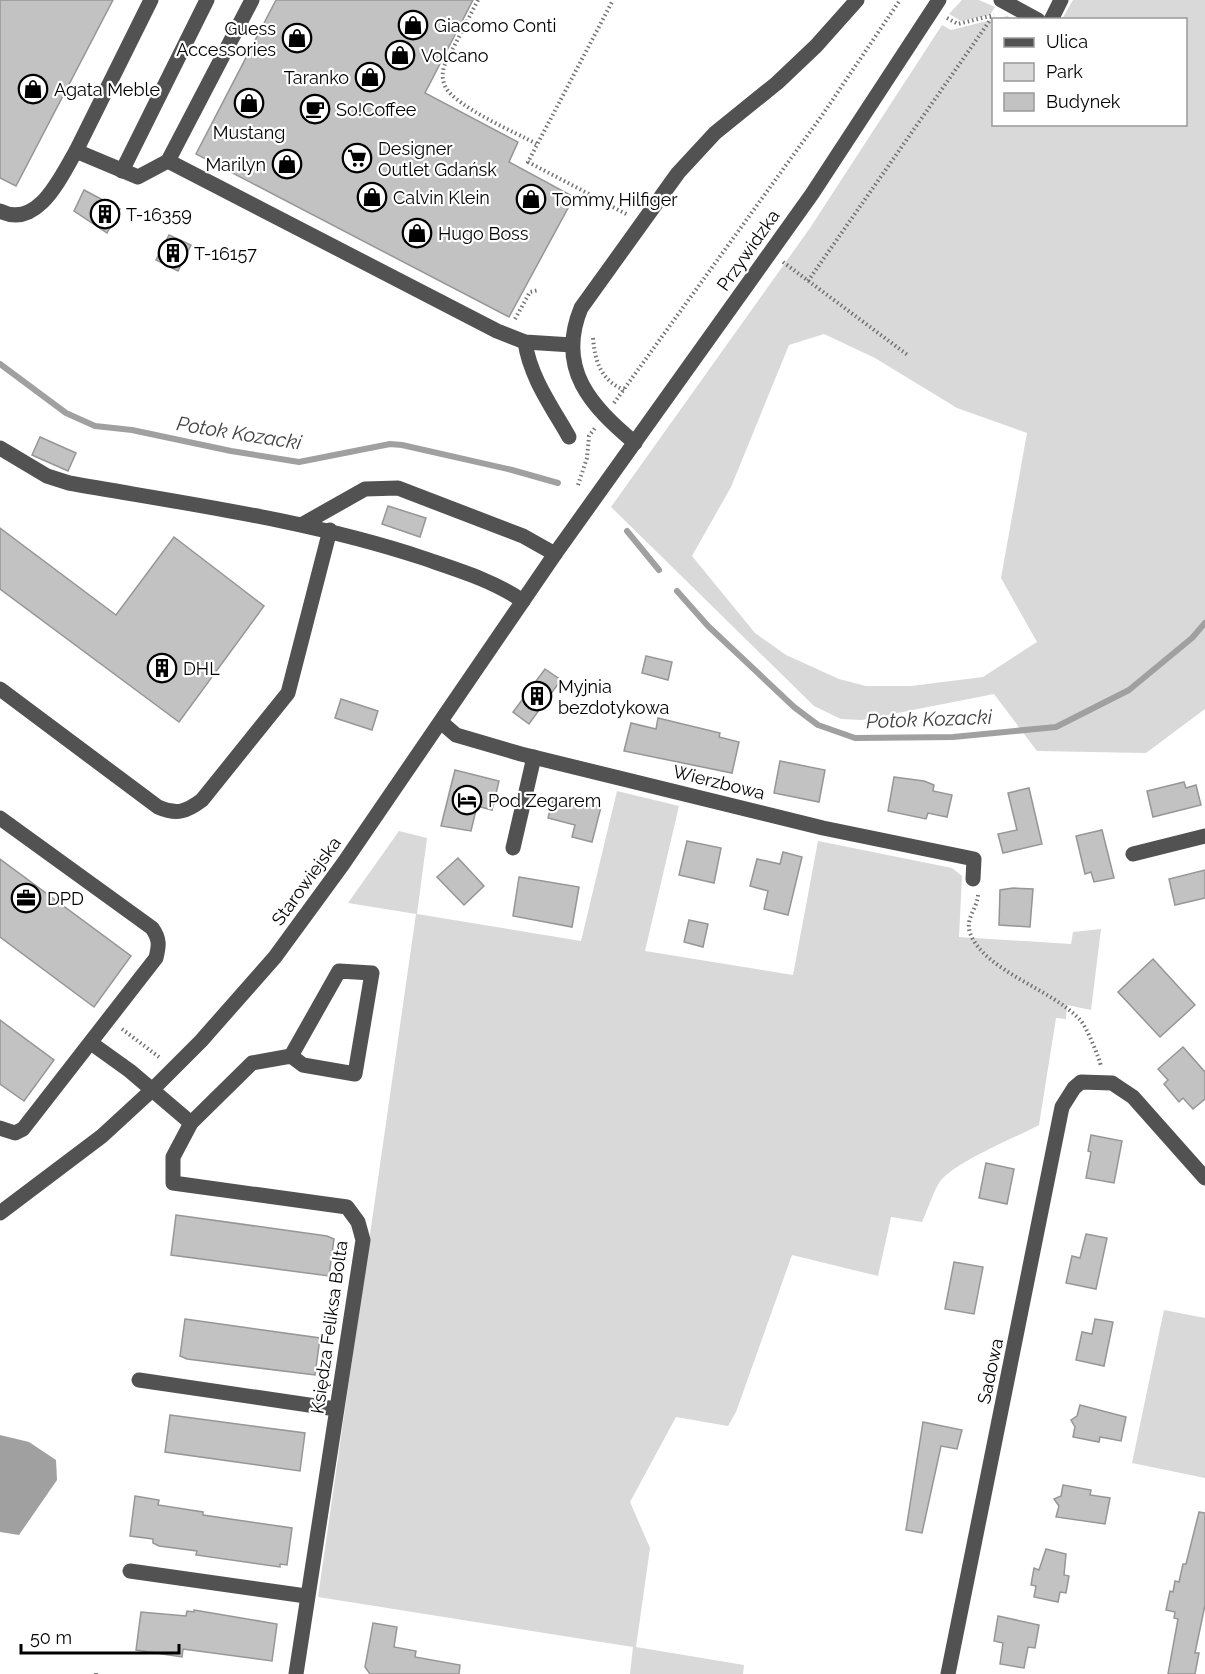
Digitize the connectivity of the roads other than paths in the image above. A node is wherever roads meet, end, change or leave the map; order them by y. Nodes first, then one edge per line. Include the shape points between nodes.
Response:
1 (151, 0) edge
2 (207, 0) edge
3 (252, 0) edge
4 (857, 0) edge
5 (939, 0) edge
6 (1002, 0) edge
7 (1061, 0) edge
8 (1034, 18) edge
9 (1052, 18) edge
10 (76, 150) junction
11 (168, 161) junction
12 (122, 171) junction
13 (0, 210) edge
14 (525, 342) junction
15 (572, 345) junction
16 (569, 437) dead end
17 (635, 443) junction
18 (0, 448) edge
19 (581, 518) joint
20 (303, 524) junction
21 (330, 530) junction
22 (555, 554) junction
23 (524, 601) junction
24 (0, 689) edge
25 (441, 722) junction
26 (534, 757) junction
27 (0, 818) edge
28 (1205, 836) edge
29 (513, 848) dead end
30 (1133, 854) dead end
31 (974, 879) dead end
32 (91, 1043) junction
33 (291, 1056) junction
34 (152, 1090) junction
35 (191, 1123) junction
36 (0, 1128) edge
37 (1205, 1178) edge
38 (0, 1213) edge
39 (139, 1380) dead end
40 (336, 1409) junction
41 (130, 1571) dead end
42 (306, 1596) junction
43 (296, 1674) edge
44 (948, 1674) edge

1 - 10 street
2 - 12 street
3 - 11 street
4 - 15 street via 816,46 715,133 678,173 581,308 572,329
5 - 17 street, Przywidzka via 855,131
6 - 8 street
7 - 9 street
10 - 12 street
10 - 13 street via 51,195 32,210 8,214
11 - 12 street via 138,177
11 - 14 street via 443,304
14 - 15 street
14 - 16 street via 537,379
15 - 17 street via 576,372 589,398 604,417
17 - 19 street, Przywidzka
18 - 20 street via 47,476 69,483
19 - 22 street, Starowiejska
20 - 21 street
20 - 22 street via 365,489 398,488 523,536
21 - 23 street via 466,572 500,585
21 - 24 street via 288,693 202,800 189,810 174,814 158,807
22 - 23 street, Starowiejska
23 - 25 street, Starowiejska
25 - 26 street, Wierzbowa via 456,735
25 - 34 street, Starowiejska via 275,957
26 - 29 street
26 - 31 street, Wierzbowa via 823,828 974,859
27 - 32 street via 152,928 158,937 156,958
28 - 30 street
32 - 34 street
32 - 36 street via 23,1129 15,1133
33 - 33 street via 303,1065 355,1074 372,973 339,971
33 - 35 street via 252,1063
34 - 35 street
34 - 38 street, Starowiejska via 102,1136
35 - 40 street, Księdza Feliksa Bolta via 173,1157 173,1183 347,1207 358,1222 363,1240
37 - 44 street, Sadowa via 1133,1097 1112,1083 1081,1082 1062,1107
39 - 40 street
40 - 42 street, Księdza Feliksa Bolta
41 - 42 street
42 - 43 street, Księdza Feliksa Bolta

